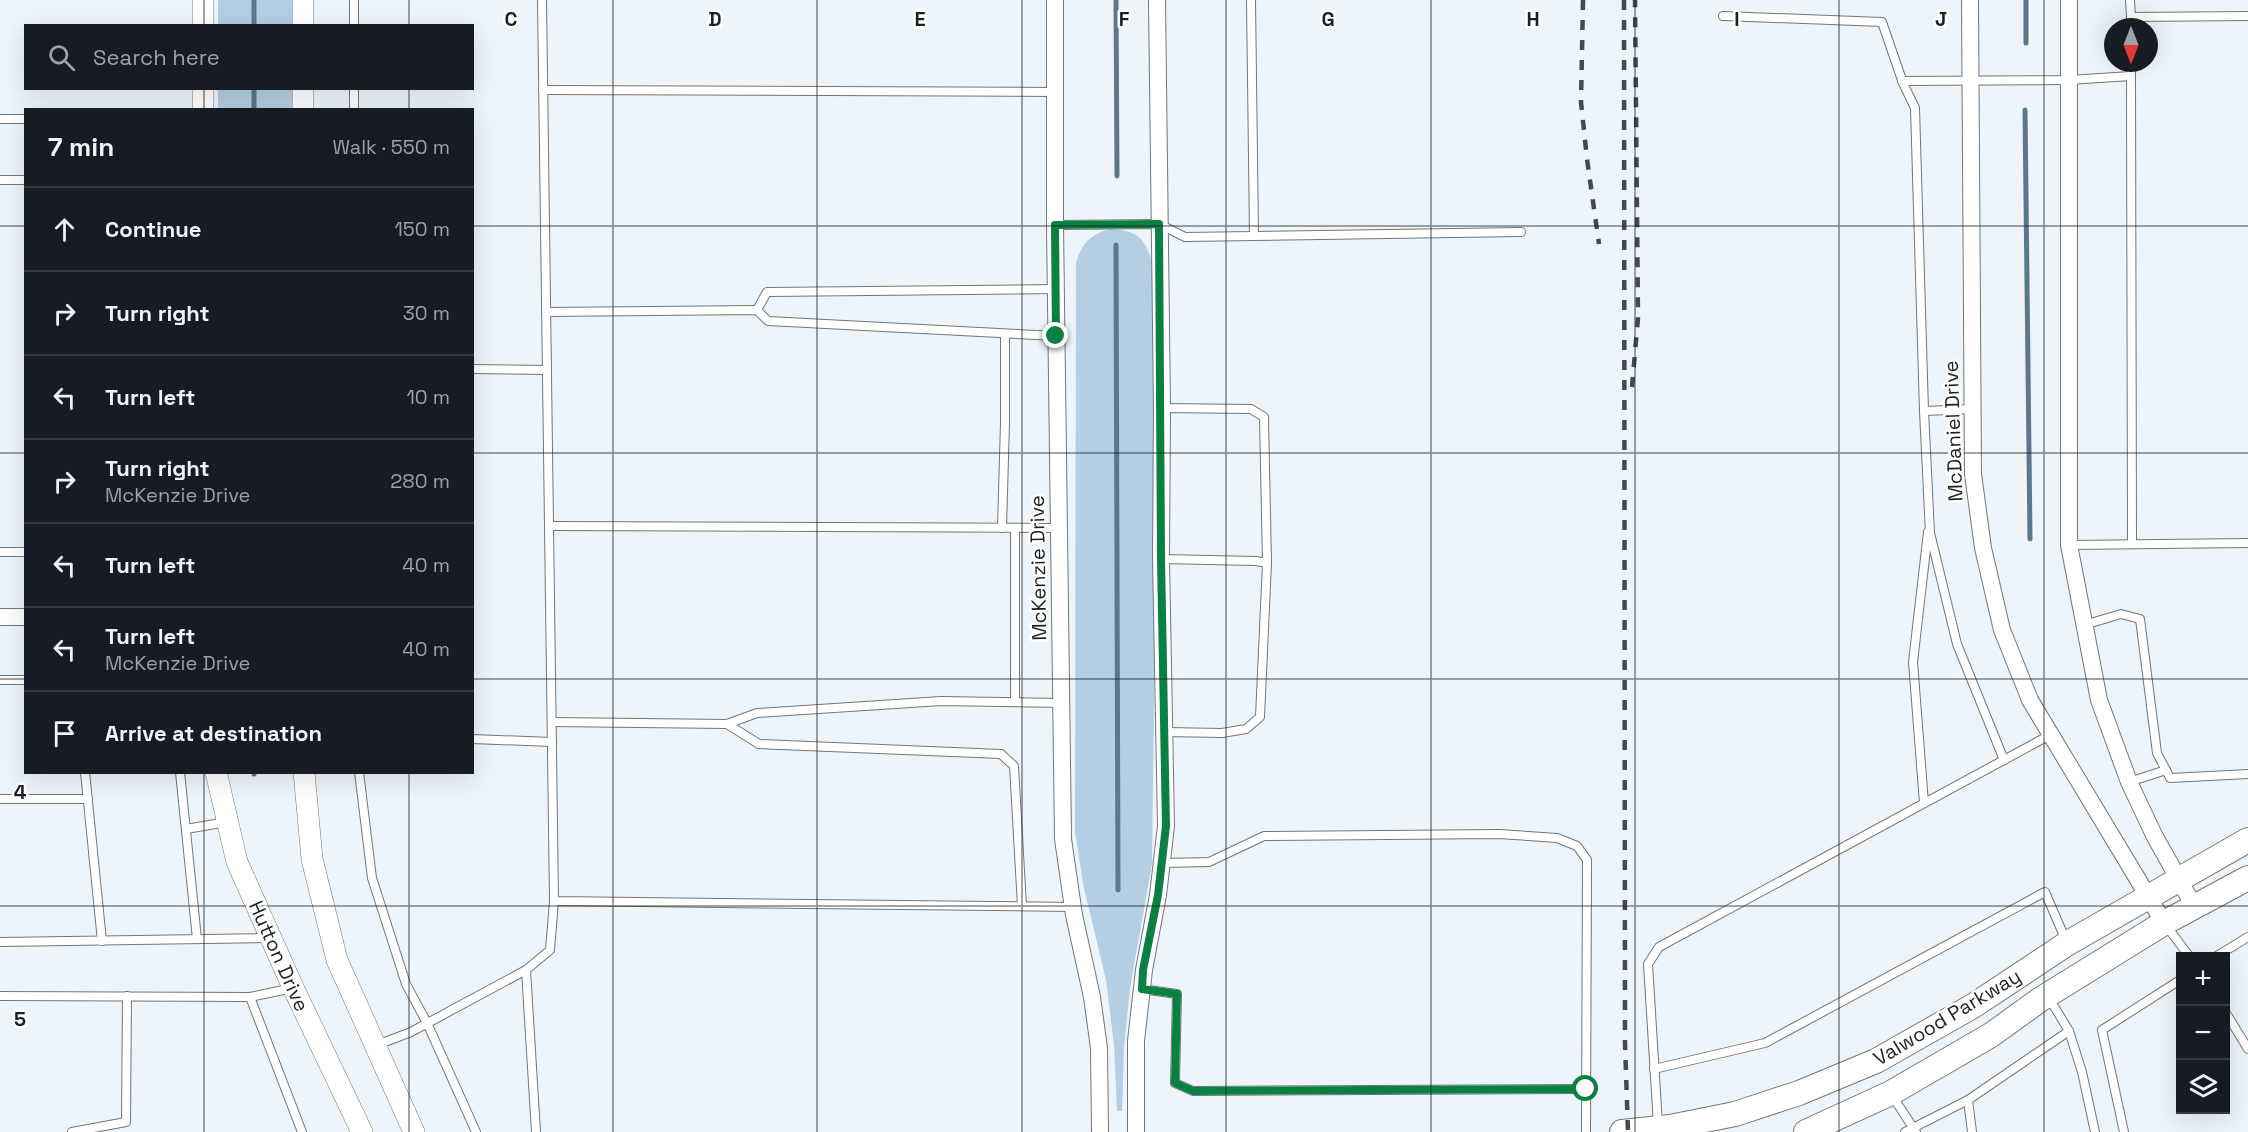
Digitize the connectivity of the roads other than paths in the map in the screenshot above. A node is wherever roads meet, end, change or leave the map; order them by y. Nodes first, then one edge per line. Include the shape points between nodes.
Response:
1 (203, 0) edge
2 (303, 0) edge
3 (354, 0) edge
4 (542, 0) edge
5 (1055, 0) edge
6 (1157, 0) edge
7 (1251, 0) edge
8 (1970, 0) edge
9 (2069, 0) edge
10 (2130, 0) edge
11 (1723, 16) dead end
12 (2248, 16) edge
13 (2131, 17) joint
14 (203, 24) edge
15 (303, 24) edge
16 (354, 24) edge
17 (2131, 72) edge
18 (2131, 76) junction
19 (2069, 80) junction
20 (1902, 81) junction
21 (1971, 81) junction
22 (203, 90) edge
23 (303, 90) edge
24 (354, 90) edge
25 (543, 90) junction
26 (1055, 92) junction
27 (203, 108) edge
28 (303, 108) edge
29 (354, 108) edge
30 (24, 118) edge
31 (0, 119) edge
32 (0, 180) edge
33 (24, 180) edge
34 (1159, 224) junction
35 (1055, 225) junction
36 (1521, 232) dead end
37 (1254, 236) junction
38 (1056, 289) junction
39 (758, 310) junction
40 (546, 312) junction
41 (1005, 334) junction
42 (1056, 336) junction
43 (474, 369) edge
44 (547, 370) junction
45 (1162, 408) junction
46 (1972, 409) junction
47 (1924, 411) junction
48 (1929, 519) junction
49 (549, 526) junction
50 (1002, 528) junction
51 (1014, 528) junction
52 (1059, 528) junction
53 (2248, 543) edge
54 (2132, 544) junction
55 (2069, 545) junction
56 (0, 552) edge
57 (24, 552) edge
58 (1161, 559) junction
59 (1267, 563) junction
60 (0, 617) edge
61 (24, 617) edge
62 (2083, 625) junction
63 (0, 680) edge
64 (24, 680) edge
65 (1015, 702) junction
66 (1061, 703) junction
67 (552, 722) junction
68 (728, 724) junction
69 (1164, 732) junction
70 (2050, 735) junction
71 (474, 740) edge
72 (552, 742) junction
73 (2004, 760) junction
74 (2166, 770) junction
75 (85, 774) edge
76 (180, 774) edge
77 (216, 774) edge
78 (304, 774) edge
79 (358, 774) edge
80 (2248, 774) edge
81 (2129, 783) junction
82 (0, 799) edge
83 (88, 799) junction
84 (1924, 803) junction
85 (227, 822) junction
86 (186, 828) junction
87 (2248, 840) edge
88 (1162, 863) junction
89 (2248, 878) edge
90 (2179, 880) junction
91 (2148, 896) junction
92 (554, 902) junction
93 (1022, 906) junction
94 (1072, 906) junction
95 (2195, 908) junction
96 (2164, 923) junction
97 (2248, 937) edge
98 (271, 938) junction
99 (197, 939) junction
100 (102, 941) junction
101 (0, 942) edge
102 (2068, 943) junction
103 (2185, 952) edge
104 (2225, 952) edge
105 (526, 970) junction
106 (2176, 983) edge
107 (293, 988) junction
108 (1142, 989) junction
109 (2047, 995) junction
110 (0, 996) edge
111 (128, 996) junction
112 (250, 997) junction
113 (2230, 1020) edge
114 (427, 1023) junction
115 (2069, 1031) junction
116 (375, 1046) junction
117 (2248, 1049) edge
118 (1876, 1061) junction
119 (1654, 1069) junction
120 (1586, 1089) junction
121 (1891, 1093) junction
122 (1968, 1100) junction
123 (1658, 1128) junction
124 (1916, 1130) edge
125 (72, 1132) edge
126 (303, 1132) edge
127 (362, 1132) edge
128 (414, 1132) edge
129 (476, 1132) edge
130 (536, 1132) edge
131 (1100, 1132) edge
132 (1136, 1132) edge
133 (1587, 1132) edge
134 (1622, 1132) edge
135 (1806, 1132) edge
136 (1905, 1132) edge
137 (1972, 1132) edge
138 (2095, 1132) edge
139 (2124, 1132) edge

1 - 14 street
2 - 15 street
3 - 16 lane
4 - 25 lane
5 - 26 street, McKenzie Drive
6 - 34 street
7 - 37 lane
8 - 21 street, McDaniel Drive
9 - 19 street
10 - 13 lane
11 - 20 lane via 1882,22
12 - 13 lane
17 - 18 lane
18 - 19 lane
18 - 54 lane
19 - 21 lane
19 - 55 street
20 - 21 lane
20 - 47 lane via 1915,108
21 - 46 street, McDaniel Drive
22 - 27 street
23 - 28 street
24 - 29 lane
25 - 26 lane
25 - 40 lane
26 - 35 street, McKenzie Drive
30 - 31 lane
32 - 33 lane
34 - 35 lane
34 - 37 lane via 1185,237
34 - 45 street
35 - 38 street, McKenzie Drive
36 - 37 lane
38 - 39 lane via 766,292
38 - 42 street, McKenzie Drive
39 - 40 lane
39 - 41 lane via 768,321
40 - 44 lane
41 - 42 lane
41 - 50 lane
42 - 52 street, McKenzie Drive
43 - 44 lane
44 - 49 lane
45 - 58 street
45 - 59 lane via 1251,409 1264,417
46 - 47 lane
46 - 70 street, McDaniel Drive via 1974,484 1983,548 2002,630 2030,700
47 - 48 lane
48 - 73 lane via 1957,644
48 - 84 lane via 1913,662
49 - 50 lane
49 - 67 lane
50 - 51 lane
51 - 52 lane
51 - 65 lane
52 - 66 street, McKenzie Drive
53 - 54 lane
54 - 55 lane
55 - 62 street
56 - 57 lane
58 - 59 lane
58 - 69 street
59 - 69 lane via 1260,717 1246,729 1222,733
60 - 61 street
62 - 74 lane via 2121,614 2140,619 2157,753
62 - 81 street via 2099,700
63 - 64 lane
65 - 66 lane
65 - 68 lane via 941,701 757,713
66 - 94 street, McKenzie Drive via 1063,839
67 - 68 lane
67 - 72 lane
68 - 93 lane via 759,744 1001,754 1014,766
69 - 88 street via 1166,826
70 - 73 lane
70 - 91 street, McDaniel Drive
71 - 72 lane
72 - 92 lane
73 - 84 lane
74 - 80 lane via 2170,778
74 - 81 lane
75 - 83 lane
76 - 86 lane
77 - 85 street, Hutton Drive
78 - 116 street via 312,859 337,960
79 - 114 lane via 372,878 406,984
81 - 90 street
82 - 83 lane
83 - 100 lane
84 - 119 lane via 1659,947 1647,964
85 - 86 lane
85 - 98 street, Hutton Drive via 237,862
86 - 99 lane
87 - 90 main road, Valwood Parkway
88 - 108 street
88 - 120 lane via 1209,862 1264,836 1499,834 1557,838 1577,846 1587,861
89 - 95 main road, Valwood Parkway
90 - 91 main road, Valwood Parkway
90 - 95 street
91 - 96 street, McDaniel Drive
91 - 102 main road, Valwood Parkway
92 - 93 lane
92 - 105 lane via 550,950
93 - 94 lane
94 - 131 street, McKenzie Drive via 1099,1048
95 - 96 main road, Valwood Parkway
96 - 103 lane
96 - 109 main road, Valwood Parkway
97 - 104 lane
98 - 99 lane
98 - 107 street, Hutton Drive
99 - 100 lane
100 - 101 lane
102 - 118 main road, Valwood Parkway via 1973,1006
102 - 119 lane via 2045,892 1765,1043
105 - 114 lane
105 - 130 lane
106 - 139 lane via 2102,1030
107 - 112 lane
107 - 127 street, Hutton Drive
108 - 120 lane via 1177,994 1175,1083 1193,1091
108 - 132 street via 1136,1041
109 - 115 lane
109 - 121 main road, Valwood Parkway via 1991,1035
110 - 111 lane
111 - 112 lane
111 - 125 lane via 126,1122
112 - 126 lane
113 - 117 lane
114 - 116 lane
114 - 129 lane
115 - 122 lane
115 - 138 lane
116 - 128 street
118 - 121 main road
118 - 123 main road, Valwood Parkway via 1735,1114
119 - 123 lane
120 - 133 lane
121 - 124 lane
121 - 135 main road, Valwood Parkway
122 - 124 lane
122 - 137 lane
123 - 134 main road, Valwood Parkway
124 - 136 lane

